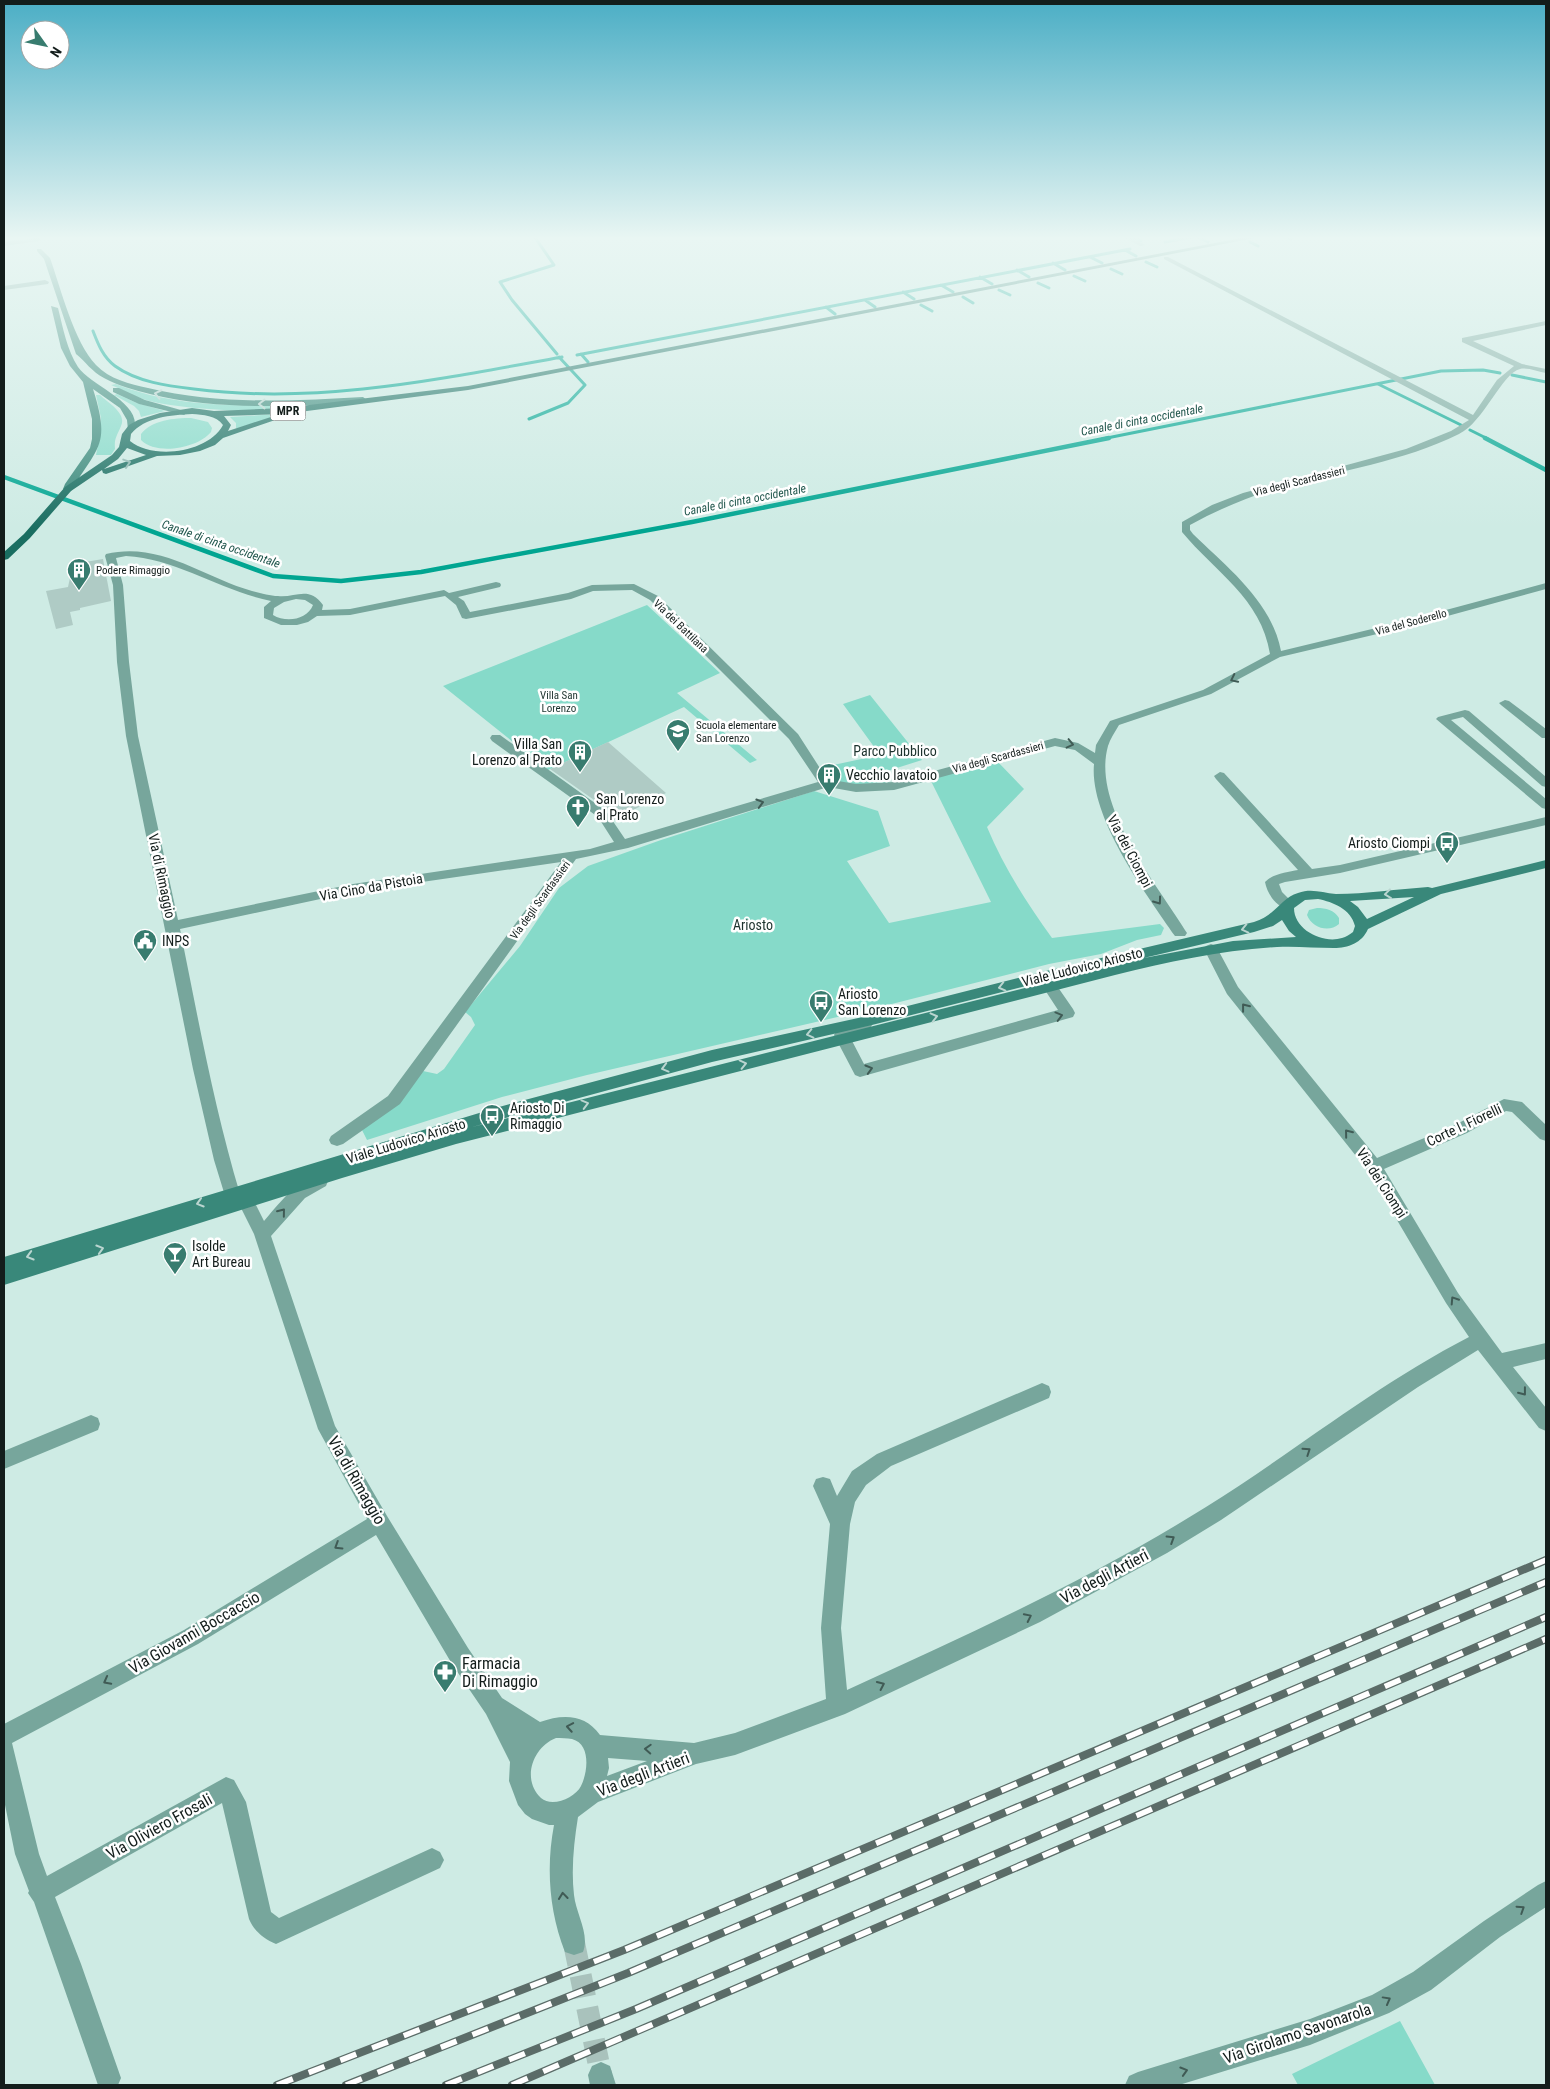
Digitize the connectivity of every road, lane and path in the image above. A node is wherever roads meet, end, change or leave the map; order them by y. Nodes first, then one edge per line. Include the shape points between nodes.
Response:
1 (61, 333) edge
2 (73, 333) edge
3 (753, 333) edge
4 (1311, 333) edge
5 (1496, 333) edge
6 (78, 344) junction
7 (1520, 366) junction
8 (1546, 371) edge
9 (87, 382) junction
10 (380, 400) junction
11 (361, 403) junction
12 (184, 412) junction
13 (214, 414) junction
14 (1474, 419) junction
15 (131, 428) junction
16 (222, 436) junction
17 (125, 442) junction
18 (162, 454) junction
19 (66, 490) junction
20 (4, 557) edge
21 (496, 585) dead end
22 (1546, 586) edge
23 (444, 593) dead end
24 (280, 600) junction
25 (314, 613) junction
26 (1276, 655) junction
27 (1505, 702) dead end
28 (1546, 735) edge
29 (496, 738) dead end
30 (1099, 762) junction
31 (1220, 776) dead end
32 (828, 783) junction
33 (1546, 783) edge
34 (1546, 805) edge
35 (1546, 821) edge
36 (623, 845) junction
37 (572, 856) junction
38 (1546, 864) edge
39 (1309, 874) junction
40 (1436, 891) junction
41 (1334, 898) junction
42 (1288, 906) junction
43 (172, 926) junction
44 (1361, 927) junction
45 (1184, 937) junction
46 (1320, 942) junction
47 (1211, 949) junction
48 (1050, 987) junction
49 (872, 1020) junction
50 (844, 1040) junction
51 (1546, 1134) edge
52 (337, 1140) dead end
53 (1374, 1166) junction
54 (338, 1173) junction
55 (239, 1198) junction
56 (262, 1234) junction
57 (4, 1264) edge
58 (4, 1278) edge
59 (1481, 1340) junction
60 (1546, 1351) edge
61 (1499, 1362) junction
62 (1042, 1392) dead end
63 (1546, 1422) edge
64 (90, 1424) dead end
65 (4, 1460) edge
66 (823, 1486) dead end
67 (380, 1522) junction
68 (840, 1524) junction
69 (494, 1706) junction
70 (837, 1706) junction
71 (539, 1734) junction
72 (4, 1736) edge
73 (595, 1746) junction
74 (4, 1750) edge
75 (696, 1753) junction
76 (521, 1760) junction
77 (590, 1794) junction
78 (568, 1811) junction
79 (432, 1860) dead end
80 (40, 1893) junction
81 (1546, 1893) edge
82 (574, 1943) tunnel mouth
83 (108, 2078) dead end
84 (1138, 2085) edge

1 - 9 street via 68,357
2 - 6 street
3 - 10 main road, MPR via 468,388
4 - 14 street
5 - 7 street via 1465,340
10 -> 6 street, MPR via 258,404 206,402 152,392 108,377 92,366
6 - 12 street via 84,365 98,379 142,402
7 - 8 street
7 - 14 street, Via degli Scardassieri via 1507,374
9 - 15 street via 125,408 131,417
9 - 19 street via 98,422 96,441 90,457
10 - 11 main road, MPR
11 - 13 main road, MPR
11 - 16 main road, MPR via 273,419
12 - 13 main road
12 - 15 main road via 150,418
13 - 16 main road via 227,425
14 - 26 street, Via degli Scardassieri via 1456,433 1425,446 1267,488 1218,504 1185,524 1190,536 1266,619
15 - 17 main road
16 - 18 main road via 197,449
17 - 18 main road via 134,450
17 - 19 main road via 115,457
19 -> 18 main road via 109,469
19 - 20 main road via 27,536
21 - 32 street, Via dei Battilana via 450,596 460,603 466,616 571,596 592,588 623,586 641,590 654,598 794,737 821,779
22 - 26 street, Via del Soderello
23 - 25 street via 350,612
24 - 25 street via 296,596 311,598 318,605
24 - 25 street via 267,612 277,622 293,622
24 - 43 street, Via di Rimaggio via 244,591 147,555 126,553 110,556 118,585 132,736
26 -> 30 street via 1208,692 1114,724 1105,733
27 - 28 street
29 - 36 street via 602,814
32 -> 30 street, Via degli Scardassieri via 856,788 894,786 1056,742 1081,747
30 -> 45 street, Via dei Ciompi via 1102,789 1112,823 1148,888
31 - 39 street
36 -> 32 street, Via degli Scardassieri
33 - 34 street via 1465,713 1442,719
35 - 39 street via 1340,870
36 - 37 street, Via degli Scardassieri
37 - 43 street, Via Cino da Pistoia via 353,888
37 - 52 street, Via degli Scardassieri via 394,1100
38 - 40 street, Viale Ludovico Ariosto
39 - 42 street via 1285,876 1272,882 1272,888
40 -> 41 street, Viale Ludovico Ariosto
40 - 44 street, Viale Ludovico Ariosto
41 - 42 street, Viale Ludovico Ariosto via 1304,895
41 - 44 street, Viale Ludovico Ariosto via 1350,906
42 -> 45 street, Viale Ludovico Ariosto via 1274,920 1254,927
42 - 46 street, Viale Ludovico Ariosto via 1286,915 1290,923 1308,938
43 - 55 street, Via di Rimaggio via 222,1160
44 - 46 street, Viale Ludovico Ariosto via 1355,938 1346,942
45 -> 49 street, Viale Ludovico Ariosto
46 - 47 street, Viale Ludovico Ariosto via 1264,942
47 - 48 street, Viale Ludovico Ariosto
53 -> 47 street, Via dei Ciompi via 1232,990
50 -> 48 street, Viale Ludovico Ariosto
50 -> 48 street, Viale Ludovico Ariosto via 860,1071 1068,1013
49 - 50 street, Viale Ludovico Ariosto via 841,1035
49 -> 55 street, Viale Ludovico Ariosto via 712,1056 499,1113
54 -> 50 street, Viale Ludovico Ariosto via 648,1087
51 - 53 street, Corte l. Fiorelli via 1516,1106 1504,1105 1461,1129
59 -> 53 street, Via dei Ciompi via 1452,1298
54 - 55 street, Viale Ludovico Ariosto
56 -> 54 street via 298,1193
55 - 56 street, Via di Rimaggio
55 -> 57 street, Viale Ludovico Ariosto
58 -> 55 street, Viale Ludovico Ariosto
56 - 67 street, Via di Rimaggio via 328,1429
59 - 61 street, Via dei Ciompi
70 -> 59 street, Via degli Artieri via 1033,1615 1160,1546 1411,1381
60 - 61 street
61 -> 63 street, Via dei Ciompi
62 - 68 street via 884,1460 859,1478 846,1499
64 - 65 street
66 - 68 street
67 - 69 street, Via di Rimaggio via 460,1656
67 -> 72 street, Via Giovanni Boccaccio via 191,1637
68 - 70 street via 831,1628
69 - 71 street, Via di Rimaggio
69 - 76 street, Via di Rimaggio
70 - 75 street, Via degli Artieri via 735,1744
73 -> 71 street via 577,1728 565,1725
71 - 76 street
75 -> 73 street, Via degli Artieri
73 - 77 street via 599,1769
74 - 80 street via 26,1854
75 - 77 street, Via degli Artieri
76 - 78 street, Via di Rimaggio via 522,1790 529,1802 554,1814
77 - 78 street
82 -> 78 street via 562,1896 562,1845
79 - 80 street, Via Oliviero Frosali via 276,1932 260,1919 235,1802 226,1788
80 - 83 street via 69,1964
84 -> 81 street, Via Girolamo Savonarola via 1310,2032 1380,2004 1422,1982

